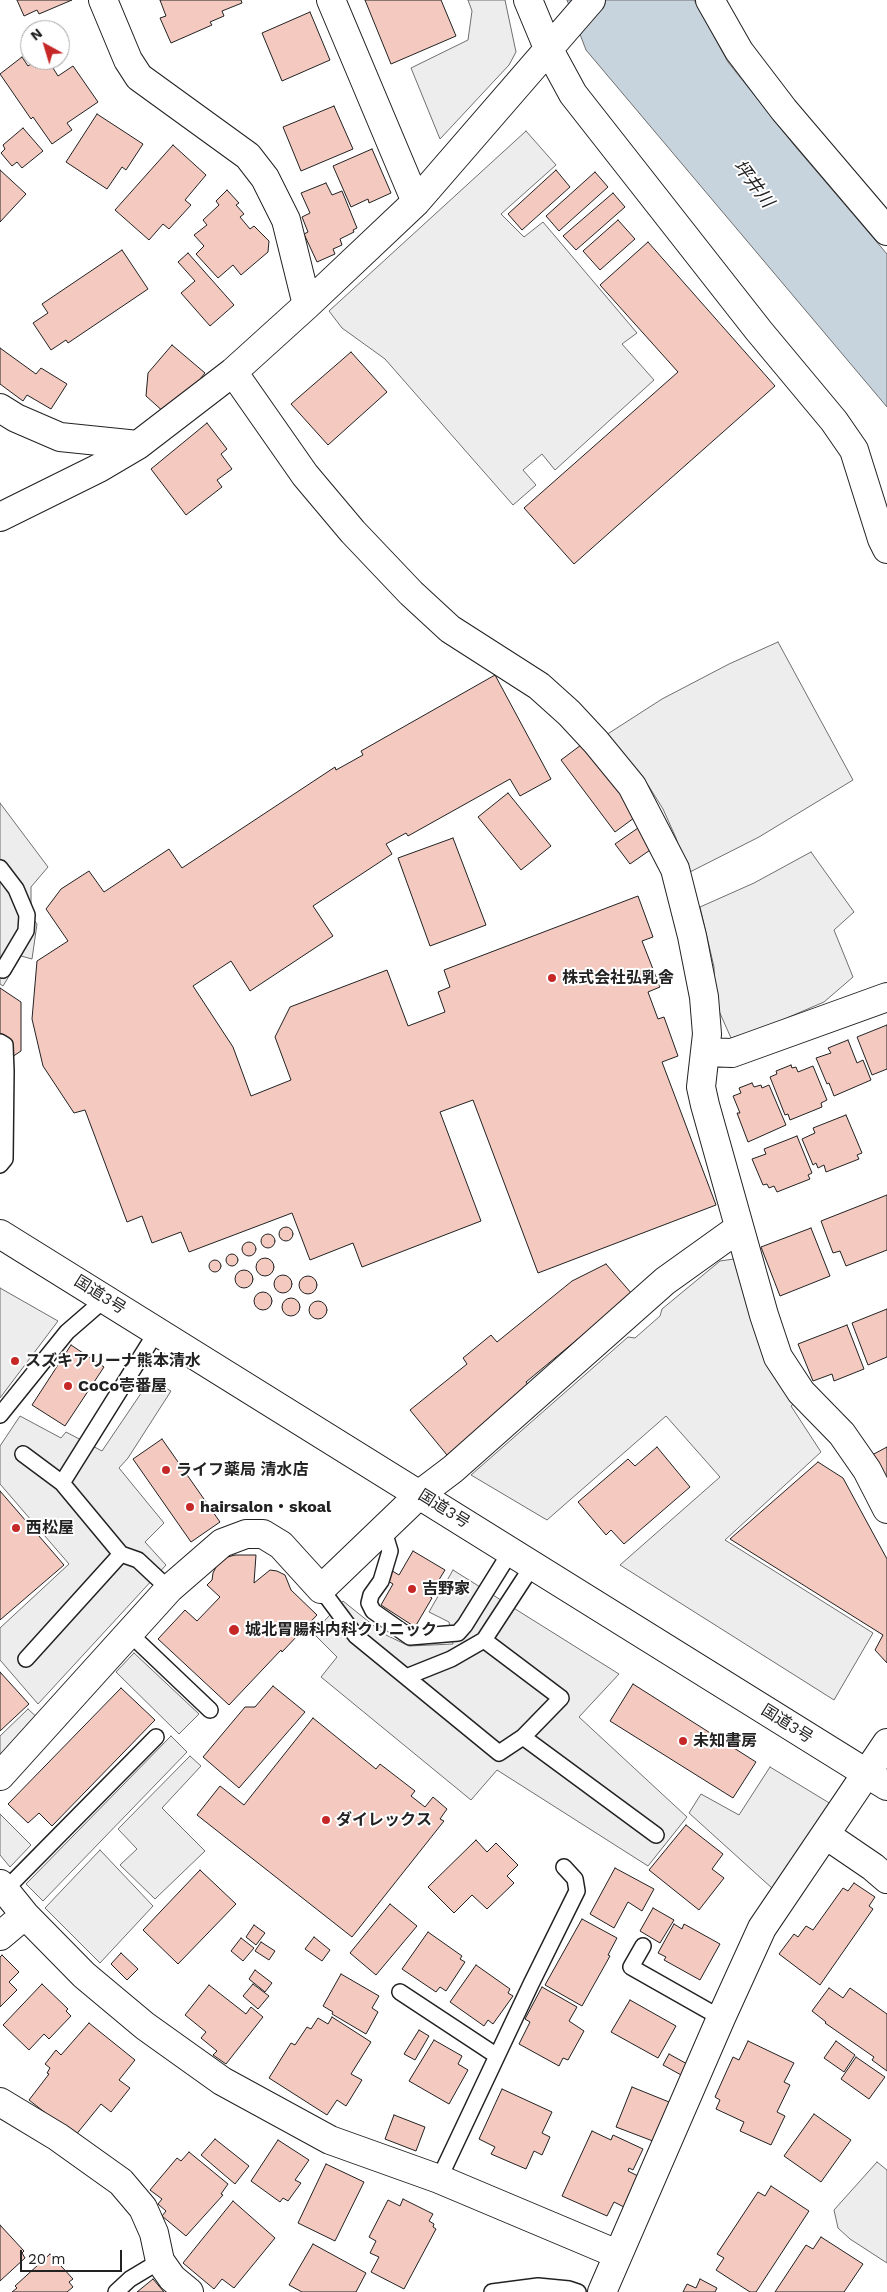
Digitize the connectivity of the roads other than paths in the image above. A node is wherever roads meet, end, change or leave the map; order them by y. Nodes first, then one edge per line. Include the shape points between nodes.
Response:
1 (103, 0) edge
2 (331, 0) edge
3 (528, 0) edge
4 (591, 0) edge
5 (710, 0) edge
6 (555, 40) junction
7 (416, 202) junction
8 (887, 231) edge
9 (307, 306) junction
10 (232, 372) junction
11 (0, 408) edge
12 (138, 445) junction
13 (0, 517) edge
14 (887, 549) edge
15 (0, 868) edge
16 (2, 970) dead end
17 (887, 997) edge
18 (0, 1042) edge
19 (705, 1052) junction
20 (0, 1166) edge
21 (740, 1228) junction
22 (0, 1234) edge
23 (105, 1299) junction
24 (158, 1331) junction
25 (0, 1415) edge
26 (23, 1454) dead end
27 (62, 1483) junction
28 (420, 1494) junction
29 (887, 1509) edge
30 (383, 1528) junction
31 (121, 1554) junction
32 (522, 1558) junction
33 (169, 1589) junction
34 (321, 1589) junction
35 (130, 1634) junction
36 (484, 1640) junction
37 (26, 1659) dead end
38 (406, 1677) junction
39 (210, 1710) dead end
40 (156, 1737) dead end
41 (523, 1737) junction
42 (887, 1744) edge
43 (0, 1776) edge
44 (876, 1780) edge
45 (656, 1835) dead end
46 (826, 1836) junction
47 (564, 1867) dead end
48 (887, 1879) edge
49 (3, 1887) edge
50 (25, 1915) junction
51 (0, 1936) edge
52 (644, 1946) dead end
53 (400, 1992) dead end
54 (721, 2018) junction
55 (497, 2056) junction
56 (0, 2102) edge
57 (439, 2179) junction
58 (618, 2254) junction
59 (160, 2260) junction
60 (116, 2292) edge
61 (189, 2292) edge
62 (492, 2292) edge
63 (578, 2292) edge
64 (602, 2292) edge

1 - 9 main road via 128,60 139,77 248,156 265,178 286,220
2 - 7 main road
3 - 6 main road
4 - 6 main road
5 - 8 main road via 739,51 784,110
6 - 7 main road
6 - 14 main road via 579,101 854,450
7 - 9 main road
9 - 10 main road
10 - 12 main road
10 - 19 main road via 305,475 411,593 450,629 539,686 596,742 632,786 675,869 704,997
11 - 12 main road via 60,437
12 - 13 main road
15 - 16 lane via 16,890 27,915 26,931
17 - 19 main road via 732,1053
18 - 20 lane via 5,1045 6,1071 4,1159
19 - 21 main road via 702,1087 705,1105
21 - 28 main road via 665,1281 453,1469
21 - 29 main road via 778,1357 801,1392 842,1434
22 - 23 main road, 国道3号
23 - 24 main road, 国道3号
23 - 25 lane via 67,1332
24 - 27 lane
24 - 28 main road, 国道3号
26 - 27 lane
27 - 31 lane
28 - 30 main road
28 - 32 main road, 国道3号
30 - 32 lane via 390,1551 381,1581 369,1603 373,1611 410,1637 458,1632
30 - 34 main road
31 - 33 lane via 138,1560
31 - 37 lane
32 - 36 lane
32 - 44 main road, 国道3号
33 - 34 main road via 222,1543 246,1534 263,1534 281,1545
33 - 35 main road
34 - 38 lane via 356,1636
35 - 39 lane
35 - 43 main road
36 - 38 lane via 450,1659
36 - 41 lane via 561,1698
38 - 41 lane via 499,1753
40 - 49 lane
41 - 45 lane
42 - 44 main road
44 - 46 main road
46 - 48 main road
46 - 54 main road via 762,1928
47 - 55 lane via 575,1879 578,1891
49 - 50 main road
50 - 51 main road
50 - 57 main road via 92,1982 145,2026 222,2081 330,2140
52 - 54 lane via 631,1967
53 - 55 lane
54 - 58 main road
55 - 57 lane
56 - 59 main road via 58,2137 121,2182 143,2208 154,2233
57 - 58 main road
58 - 64 main road
59 - 60 lane
59 - 61 main road via 172,2278
62 - 63 lane via 538,2286

